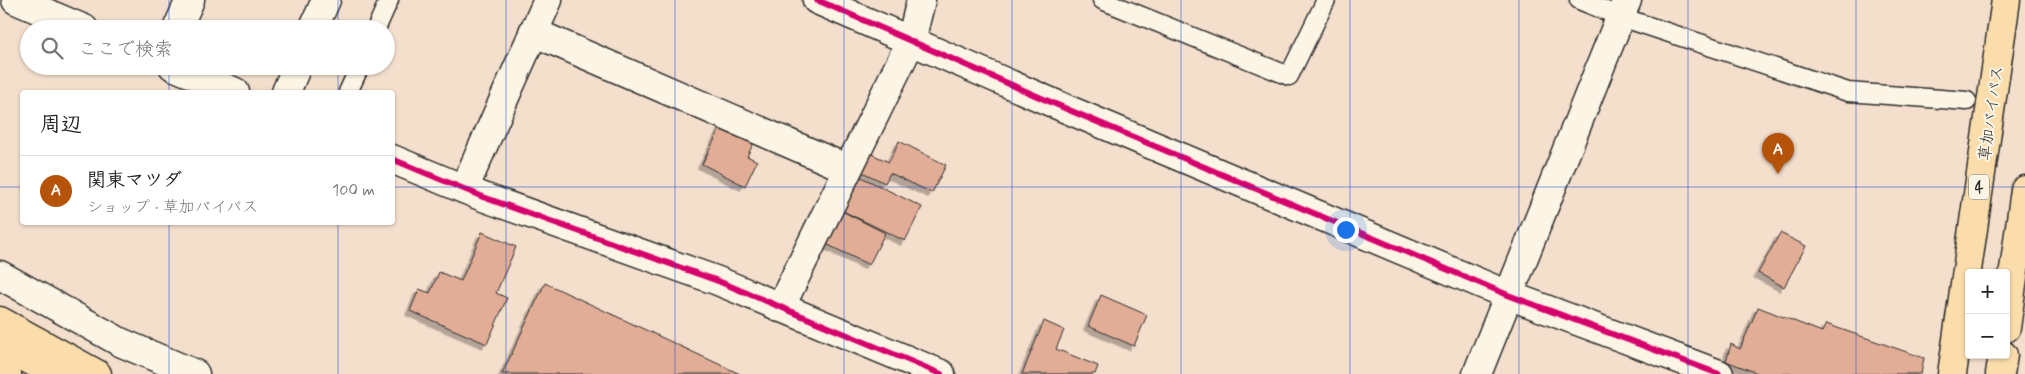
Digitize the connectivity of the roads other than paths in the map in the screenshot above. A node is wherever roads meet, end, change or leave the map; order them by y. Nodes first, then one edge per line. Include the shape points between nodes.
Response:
1 (16, 0) edge
2 (190, 0) edge
3 (326, 0) edge
4 (389, 0) edge
5 (548, 0) edge
6 (817, 0) edge
7 (921, 0) edge
8 (1102, 0) edge
9 (1326, 0) edge
10 (1578, 0) edge
11 (2006, 0) edge
12 (1624, 8) edge
13 (63, 20) edge
14 (181, 20) edge
15 (317, 20) edge
16 (380, 20) edge
17 (534, 32) junction
18 (911, 41) junction
19 (194, 75) edge
20 (293, 75) edge
21 (356, 75) edge
22 (230, 90) edge
23 (287, 90) edge
24 (349, 90) edge
25 (1967, 101) dead end
26 (395, 160) edge
27 (848, 169) junction
28 (464, 189) junction
29 (2025, 190) edge
30 (0, 275) edge
31 (1508, 295) junction
32 (780, 308) junction
33 (2008, 314) edge
34 (0, 321) edge
35 (0, 344) edge
36 (2002, 359) edge
37 (908, 367) edge
38 (0, 370) edge
39 (96, 373) edge
40 (7, 374) edge
41 (56, 374) edge
42 (195, 374) edge
43 (941, 374) edge
44 (1477, 374) edge
45 (1719, 374) edge
46 (1952, 374) edge
47 (2000, 374) edge

1 - 13 street
2 - 14 street
3 - 15 street
4 - 16 lane
5 - 17 street
6 - 18 street
7 - 18 street
8 - 9 lane via 1289,76
10 - 12 lane
11 - 46 highway, 草加バイパス / 4
12 - 25 lane via 1848,92
12 - 31 street
17 - 27 street
17 - 28 street
18 - 27 street
18 - 31 street
19 - 22 street
20 - 23 street
21 - 24 lane
26 - 28 street
27 - 32 street
28 - 32 street via 718,281
29 - 33 highway
30 - 42 street via 120,342
31 - 44 street
31 - 45 street
32 - 37 street
34 - 39 highway
35 - 41 highway
36 - 47 highway
37 - 43 street
38 - 40 highway

